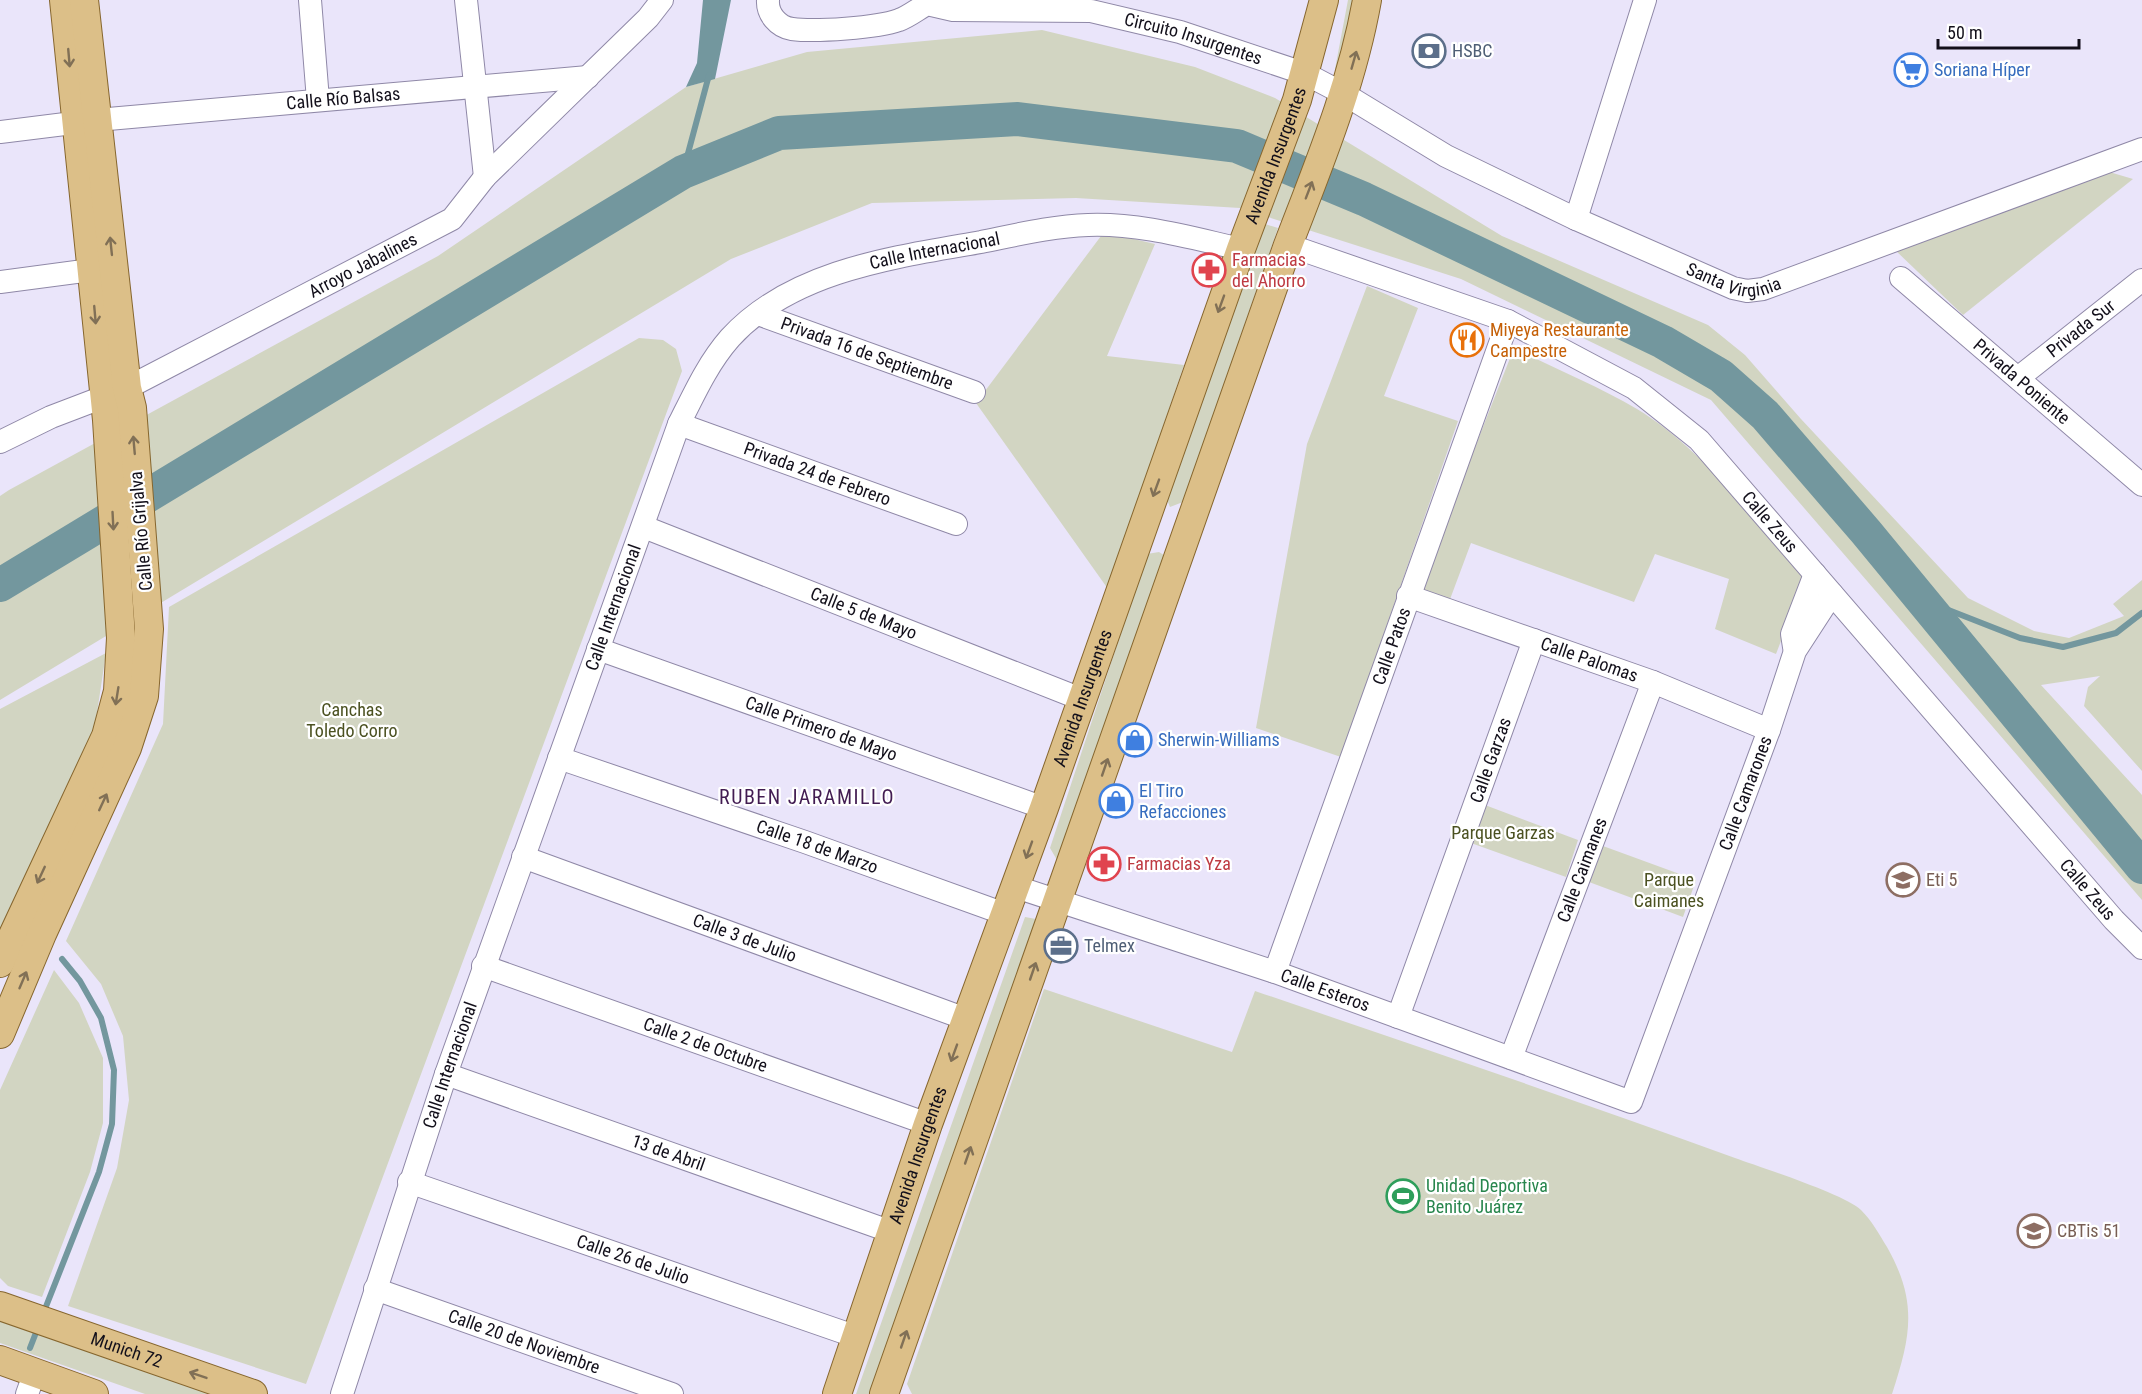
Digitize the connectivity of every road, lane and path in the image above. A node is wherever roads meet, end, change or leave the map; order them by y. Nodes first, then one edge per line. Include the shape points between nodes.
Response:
1 (64, 0) edge
2 (84, 0) edge
3 (310, 0) edge
4 (466, 0) edge
5 (662, 0) edge
6 (768, 0) edge
7 (1324, 0) edge
8 (1367, 0) edge
9 (1645, 0) edge
10 (926, 2) edge
11 (588, 76) junction
12 (475, 85) junction
13 (1301, 87) junction
14 (318, 100) junction
15 (1341, 105) junction
16 (86, 121) junction
17 (0, 132) edge
18 (2137, 158) edge
19 (485, 177) junction
20 (1576, 219) junction
21 (1246, 237) junction
22 (1288, 245) junction
23 (91, 270) junction
24 (1901, 278) dead end
25 (2142, 280) edge
26 (0, 282) edge
27 (758, 314) junction
28 (1508, 321) junction
29 (2018, 378) junction
30 (974, 392) dead end
31 (117, 404) junction
32 (679, 424) junction
33 (0, 442) edge
34 (2140, 480) edge
35 (956, 524) dead end
36 (644, 527) junction
37 (1140, 530) junction
38 (1183, 544) junction
39 (1815, 574) junction
40 (1832, 594) junction
41 (1408, 596) junction
42 (1534, 640) junction
43 (598, 649) junction
44 (1795, 651) junction
45 (1653, 682) junction
46 (1081, 699) junction
47 (1769, 730) junction
48 (559, 758) junction
49 (1044, 808) junction
50 (523, 857) junction
51 (1016, 886) junction
52 (1058, 900) junction
53 (1005, 914) junction
54 (2142, 948) edge
55 (0, 963) edge
56 (483, 966) junction
57 (1275, 972) junction
58 (1398, 1017) junction
59 (966, 1019) junction
60 (0, 1034) edge
61 (1511, 1058) junction
62 (446, 1074) junction
63 (1631, 1102) joint
64 (928, 1124) junction
65 (409, 1182) junction
66 (892, 1232) junction
67 (375, 1289) junction
68 (0, 1305) edge
69 (857, 1337) junction
70 (0, 1360) edge
71 (31, 1383) edge
72 (94, 1394) edge
73 (253, 1394) edge
74 (342, 1394) edge
75 (672, 1394) edge
76 (837, 1394) edge
77 (885, 1394) edge

1 -> 16 main road, Calle Río Grijalva
2 - 16 main road, Calle Río Grijalva
3 - 14 street
4 - 12 street
5 - 11 street, Arroyo Jabalines
6 - 10 street, Circuito Insurgentes via 768,9 777,22 791,29 858,27 899,20
7 - 13 main road, Avenida Insurgentes
15 -> 8 main road via 1361,37
9 - 20 street
10 - 13 street, Circuito Insurgentes via 953,10 1091,11 1180,32
11 - 12 street, Calle Río Balsas
11 - 19 street, Arroyo Jabalines
12 - 14 street, Calle Río Balsas
12 - 19 street
13 - 15 street, Circuito Insurgentes
13 - 21 main road, Avenida Insurgentes
14 - 16 street, Calle Río Balsas
15 - 20 street, Santa Virginia
22 -> 15 main road
16 - 17 street, Calle Río Balsas
16 - 23 main road, Calle Río Grijalva
31 -> 16 main road, Calle Río Grijalva
18 - 20 street, Santa Virginia via 1763,289 1747,291
19 - 31 street, Arroyo Jabalines via 452,219
21 - 27 street, Calle Internacional via 1088,225 1022,234 888,259 799,290
21 -> 37 main road, Avenida Insurgentes
22 - 28 street, Calle Zeus
22 - 38 main road
23 - 26 street
23 -> 31 main road, Calle Río Grijalva
24 - 29 street, Privada Poniente
25 - 29 street, Privada Sur
27 - 30 street, Privada 16 de Septiembre
27 - 32 street, Calle Internacional via 730,338 705,373
28 - 39 street, Calle Zeus via 1634,388 1658,406 1699,441
28 - 41 street, Calle Patos
29 - 34 street, Privada Poniente
31 - 33 street, Arroyo Jabalines via 51,417
31 -> 55 main road, Calle Río Grijalva via 118,691 106,736
60 -> 31 main road, Calle Río Grijalva via 139,719 148,674 149,629
32 - 35 street, Privada 24 de Febrero
32 - 36 street, Calle Internacional
36 - 43 street, Calle Internacional
36 - 46 street, Calle 5 de Mayo
37 - 38 main road
37 - 46 main road, Avenida Insurgentes
52 -> 38 main road
39 - 40 street, Calle Zeus
39 - 44 street, Calle Camarones via 1792,634
40 - 44 street, Calle Camarones
40 - 54 street, Calle Zeus
41 - 42 street, Calle Palomas
41 - 57 street, Calle Patos
42 - 45 street, Calle Palomas
42 - 58 street, Calle Garzas
43 - 48 street, Calle Internacional
43 - 49 street, Calle Primero de Mayo
44 - 47 street, Calle Camarones
45 - 47 street, Calle Palomas
45 - 61 street, Calle Caimanes
46 - 49 main road, Avenida Insurgentes
47 - 63 street, Calle Camarones
48 - 50 street, Calle Internacional
48 - 53 street, Calle 18 de Marzo
49 -> 51 main road, Avenida Insurgentes
50 - 56 street, Calle Internacional
50 - 59 street, Calle 3 de Julio
51 - 52 street, Calle Esteros
51 - 53 main road, Avenida Insurgentes
52 - 57 street, Calle Esteros
77 -> 52 main road
53 - 59 main road, Avenida Insurgentes
56 - 62 street, Calle Internacional
56 - 64 street, Calle 2 de Octubre
57 - 58 street, Calle Esteros
58 - 61 street, Calle Esteros
59 -> 64 main road, Avenida Insurgentes
61 - 63 street, Calle Esteros
62 - 65 street, Calle Internacional
62 - 66 street, 13 de Abril
64 - 66 main road, Avenida Insurgentes
65 - 67 street, Calle Internacional
65 - 69 street, Calle 26 de Julio
66 - 69 main road, Avenida Insurgentes
67 - 74 street, Calle Internacional
67 - 75 street, Calle 20 de Noviembre
73 -> 68 main road, Munich 72
69 - 76 main road, Avenida Insurgentes
70 - 71 main road
71 - 72 main road

